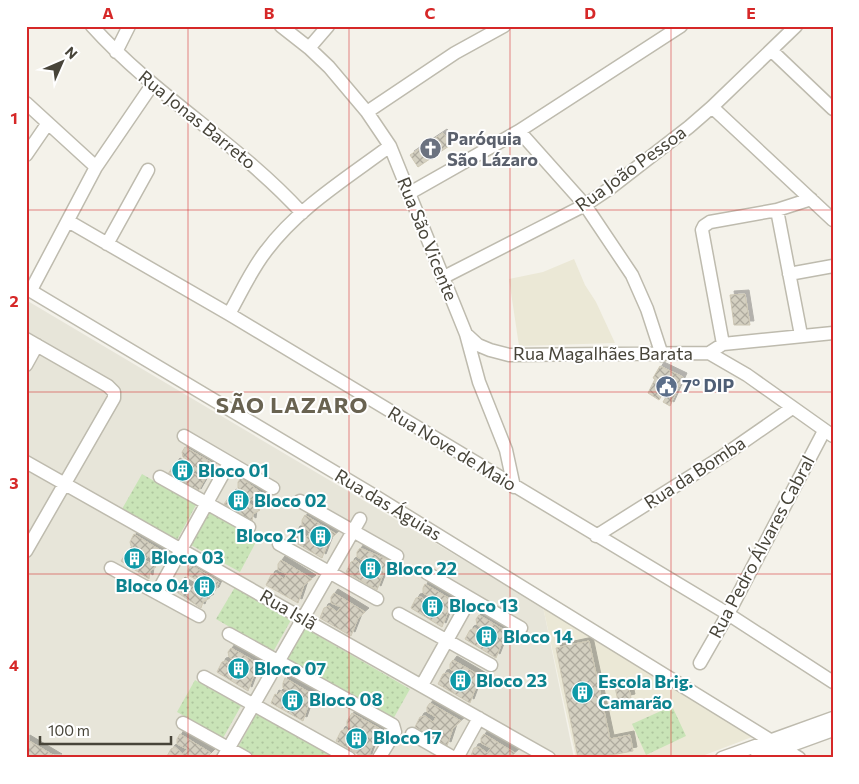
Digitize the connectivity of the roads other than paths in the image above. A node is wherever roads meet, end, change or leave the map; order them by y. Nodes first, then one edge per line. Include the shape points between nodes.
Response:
1 (92, 26) edge
2 (129, 26) edge
3 (281, 26) edge
4 (328, 26) edge
5 (504, 26) edge
6 (681, 26) edge
7 (796, 26) edge
8 (309, 48) junction
9 (772, 51) junction
10 (116, 52) junction
11 (152, 85) junction
12 (26, 103) edge
13 (712, 107) junction
14 (833, 109) edge
15 (367, 112) junction
16 (48, 123) junction
17 (519, 132) junction
18 (390, 146) junction
19 (26, 154) edge
20 (96, 167) junction
21 (148, 170) dead end
22 (408, 194) junction
23 (811, 199) junction
24 (585, 205) junction
25 (777, 210) junction
26 (302, 213) junction
27 (833, 220) edge
28 (68, 221) junction
29 (107, 244) junction
30 (833, 266) edge
31 (789, 274) junction
32 (442, 278) junction
33 (28, 289) edge
34 (229, 314) junction
35 (833, 333) edge
36 (466, 334) junction
37 (801, 335) junction
38 (32, 342) edge
39 (723, 344) junction
40 (662, 354) junction
41 (709, 354) junction
42 (26, 365) edge
43 (792, 408) junction
44 (828, 434) edge
45 (184, 436) dead end
46 (26, 462) edge
47 (230, 463) junction
48 (160, 477) dead end
49 (64, 484) junction
50 (514, 487) junction
51 (273, 488) dead end
52 (300, 501) dead end
53 (207, 503) junction
54 (360, 520) dead end
55 (249, 527) dead end
56 (353, 532) junction
57 (596, 536) junction
58 (278, 544) dead end
59 (181, 549) junction
60 (26, 551) edge
61 (397, 556) dead end
62 (111, 568) dead end
63 (329, 573) junction
64 (427, 573) dead end
65 (157, 593) junction
66 (470, 598) junction
67 (377, 600) dead end
68 (398, 614) dead end
69 (728, 614) junction
70 (199, 616) dead end
71 (303, 618) junction
72 (520, 628) dead end
73 (229, 634) dead end
74 (447, 641) junction
75 (278, 662) junction
76 (700, 663) dead end
77 (491, 665) dead end
78 (204, 677) dead end
79 (833, 682) edge
80 (422, 686) junction
81 (254, 704) junction
82 (478, 718) junction
83 (833, 718) edge
84 (183, 723) dead end
85 (833, 730) edge
86 (412, 734) dead end
87 (772, 740) junction
88 (783, 748) junction
89 (226, 753) edge
90 (246, 758) edge
91 (349, 758) edge
92 (379, 758) edge
93 (455, 758) edge
94 (549, 758) edge
95 (722, 758) edge
96 (756, 758) edge
97 (799, 758) edge

1 - 10 street, Rua Jonas Barreto
2 - 10 street
3 - 8 street, Rua São Vicente
4 - 8 street
5 - 15 street via 455,53
6 - 17 street
7 - 9 street, Rua João Pessoa
8 - 15 street, Rua São Vicente
9 - 13 street, Rua João Pessoa
9 - 14 street
10 - 11 street, Rua Jonas Barreto
11 - 20 street
11 - 26 street, Rua Jonas Barreto via 271,181
12 - 16 street
13 - 23 street
13 - 24 street, Rua João Pessoa
15 - 18 street, Rua São Vicente
16 - 19 street
16 - 20 street
17 - 22 street
17 - 24 street
18 - 22 street, Rua São Vicente
18 - 26 street
20 - 28 street
21 - 29 street
22 - 32 street, Rua São Vicente
23 - 25 street
23 - 27 street
24 - 32 street, Rua João Pessoa
24 - 40 street via 632,275
25 - 31 street
25 - 39 street via 710,222 702,230
26 - 34 street via 266,251
28 - 29 street, Rua Nove de Maio
28 - 33 street
29 - 34 street, Rua Nove de Maio
30 - 31 street
31 - 37 street
32 - 36 street, Rua São Vicente
33 - 87 street, Rua das Águias via 373,495
34 - 50 street, Rua Nove de Maio
35 - 37 street, Rua Magalhães Barata
36 - 40 street, Rua Magalhães Barata via 478,345 509,355
36 - 50 street, Rua São Vicente via 479,382 506,450
37 - 39 street, Rua Magalhães Barata
38 - 42 street
38 - 49 street via 114,392 114,398
39 - 41 street, Rua Magalhães Barata
40 - 41 street, Rua Magalhães Barata
41 - 43 street via 747,375
43 - 44 street
43 - 57 street, Rua da Bomba
44 - 69 street, Rua Pedro Álvares Cabral
45 - 47 street
46 - 49 street, Rua Islã
47 - 51 street
47 - 53 street
48 - 53 street
49 - 59 street, Rua Islã
49 - 60 street
50 - 57 street, Rua Nove de Maio
52 - 56 street
53 - 55 street
53 - 59 street
54 - 56 street
56 - 61 street
56 - 63 street
57 - 69 street, Rua Nove de Maio
58 - 63 street
59 - 65 street
59 - 71 street, Rua Islã
62 - 65 street
63 - 67 street
63 - 71 street
64 - 66 street
65 - 70 street
66 - 72 street
66 - 74 street
68 - 74 street
69 - 76 street, Rua Pedro Álvares Cabral
69 - 79 street, Rua Nove de Maio
71 - 75 street
71 - 80 street, Rua Islã
73 - 75 street
74 - 77 street
74 - 80 street
75 - 81 street
75 - 92 street via 393,726 395,732
78 - 81 street
80 - 82 street, Rua Islã
81 - 89 street
81 - 91 street
82 - 93 street
82 - 94 street, Rua Islã
83 - 87 street
84 - 89 street
85 - 88 street
86 - 93 street
87 - 88 street, Rua das Águias
87 - 95 street
88 - 96 street
88 - 97 street, Rua das Águias
89 - 90 street

